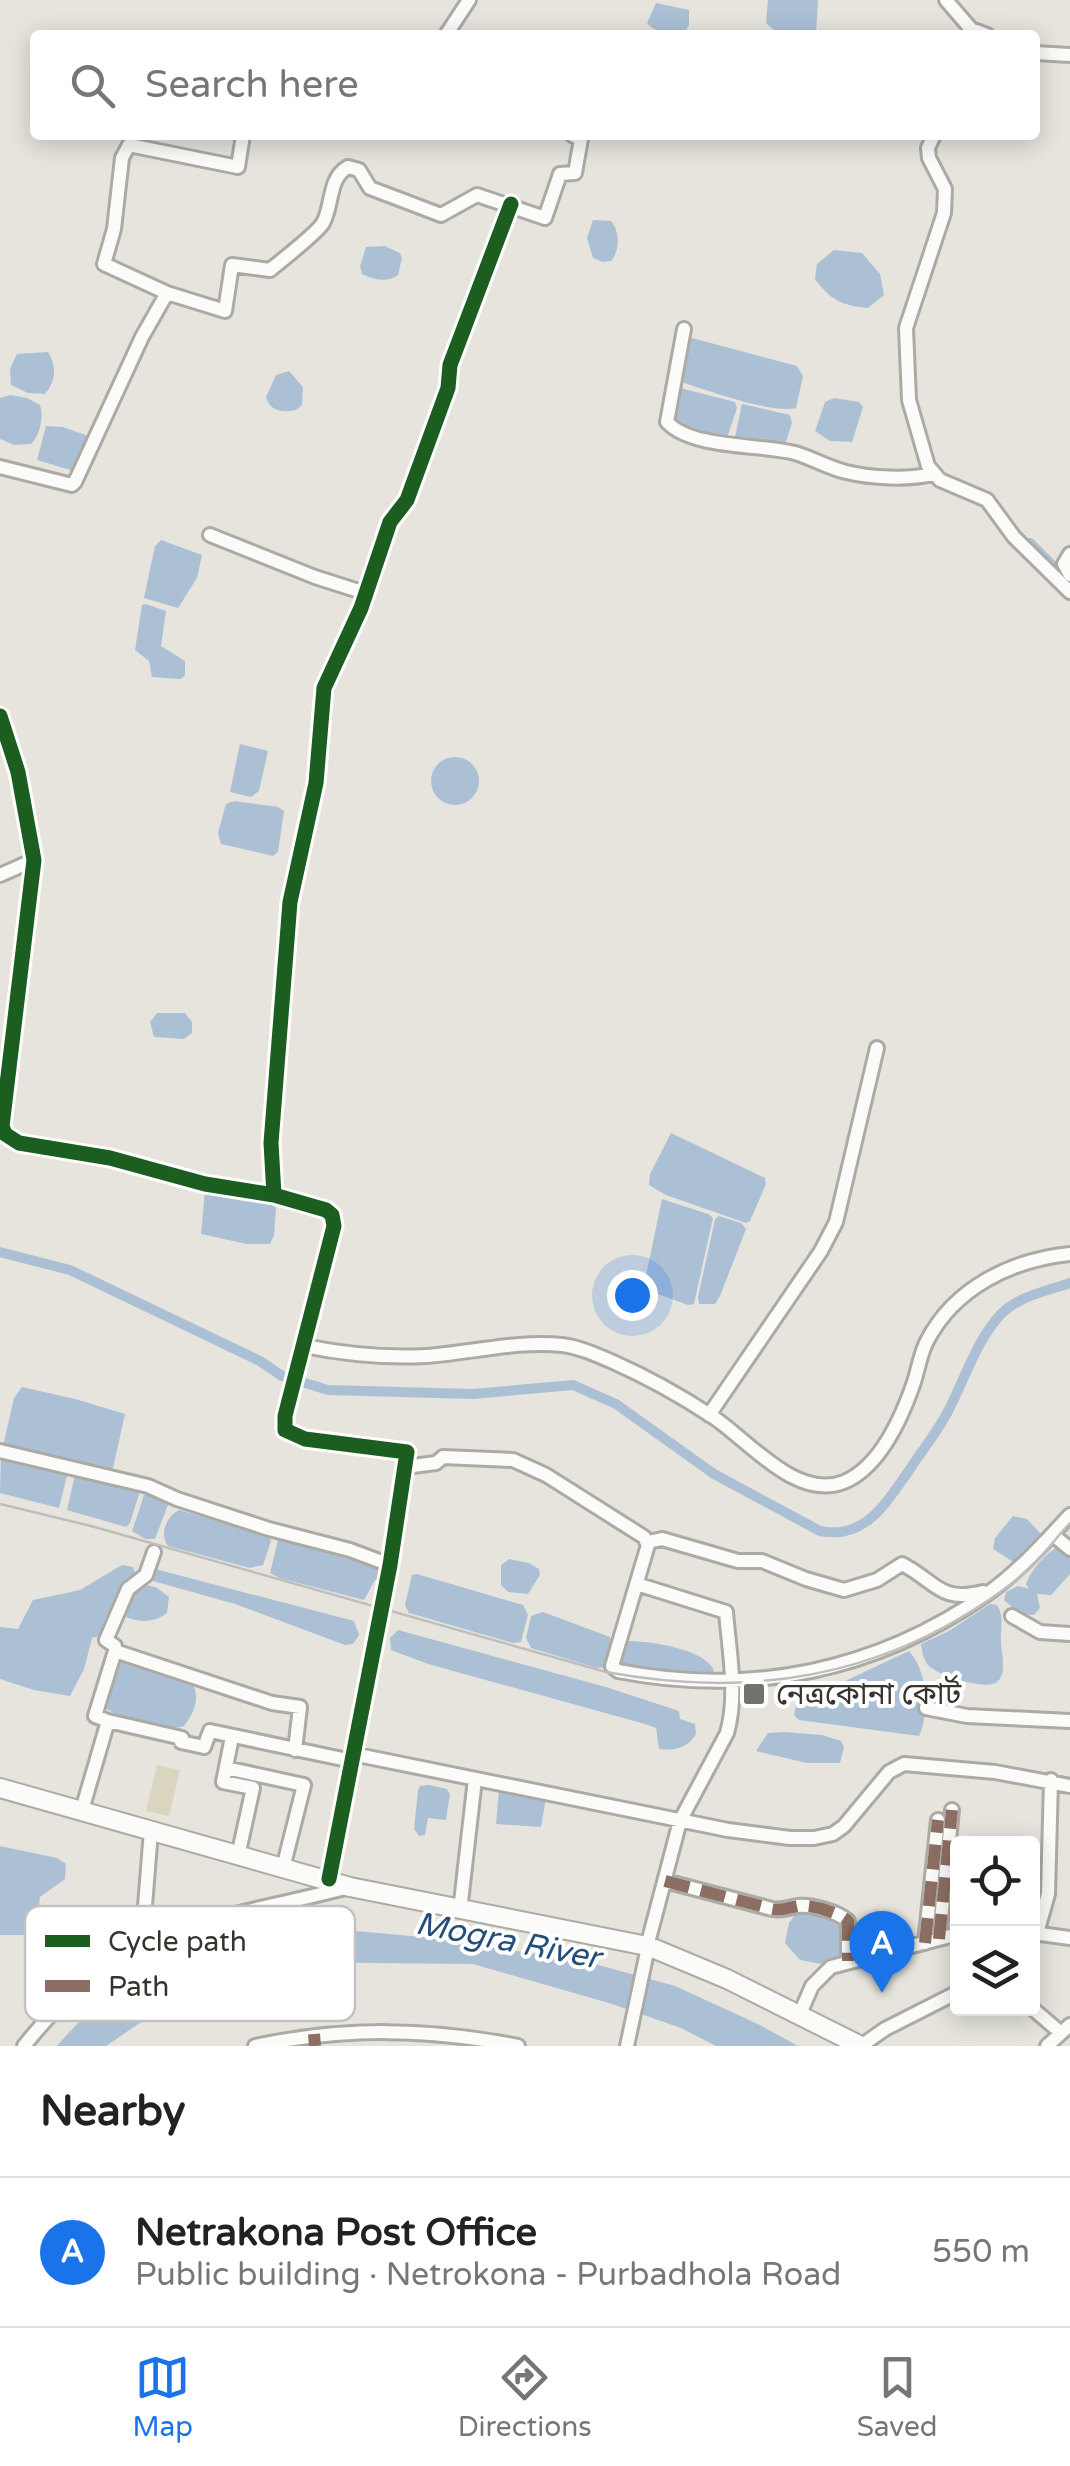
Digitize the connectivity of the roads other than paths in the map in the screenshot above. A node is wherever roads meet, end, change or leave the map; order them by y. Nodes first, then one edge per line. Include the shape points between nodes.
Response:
1 (469, 0) edge
2 (946, 0) edge
3 (449, 30) edge
4 (968, 30) edge
5 (1040, 52) edge
6 (1070, 55) edge
7 (242, 140) edge
8 (581, 140) edge
9 (932, 140) edge
10 (512, 204) junction
11 (167, 293) junction
12 (684, 329) dead end
13 (0, 467) edge
14 (932, 474) junction
15 (210, 536) dead end
16 (1070, 554) edge
17 (1070, 575) edge
18 (365, 592) junction
19 (1070, 592) edge
20 (0, 716) edge
21 (34, 860) junction
22 (0, 875) edge
23 (877, 1048) dead end
24 (274, 1195) junction
25 (1070, 1254) edge
26 (304, 1349) junction
27 (710, 1415) junction
28 (0, 1451) edge
29 (405, 1467) junction
30 (1070, 1515) edge
31 (1052, 1534) junction
32 (648, 1542) junction
33 (1070, 1549) edge
34 (154, 1552) dead end
35 (390, 1565) junction
36 (640, 1586) dead end
37 (990, 1592) junction
38 (1012, 1616) dead end
39 (1070, 1634) edge
40 (115, 1651) junction
41 (731, 1680) junction
42 (926, 1708) dead end
43 (108, 1721) junction
44 (1070, 1722) edge
45 (232, 1737) junction
46 (295, 1750) junction
47 (352, 1758) junction
48 (226, 1768) junction
49 (475, 1779) junction
50 (1051, 1780) junction
51 (1070, 1786) edge
52 (0, 1788) edge
53 (82, 1810) junction
54 (952, 1810) dead end
55 (680, 1820) junction
56 (938, 1820) dead end
57 (151, 1830) junction
58 (238, 1856) junction
59 (283, 1868) junction
60 (329, 1879) junction
61 (665, 1880) junction
62 (350, 1887) junction
63 (145, 1906) edge
64 (266, 1906) edge
65 (460, 1911) junction
66 (1037, 1926) edge
67 (1040, 1934) edge
68 (950, 1936) edge
69 (1070, 1938) edge
70 (932, 1941) junction
71 (648, 1949) junction
72 (848, 1962) junction
73 (950, 1996) edge
74 (1040, 2013) edge
75 (799, 2016) junction
76 (46, 2021) edge
77 (1065, 2029) edge
78 (412, 2039) edge
79 (314, 2040) edge
80 (628, 2040) edge
81 (24, 2046) edge
82 (255, 2046) edge
83 (518, 2046) edge
84 (861, 2046) edge
85 (1047, 2046) edge

1 - 3 street
2 - 4 street
5 - 6 street
7 - 11 street via 238,167 129,145 122,158 104,264
8 - 10 street via 575,173 560,174 545,218
9 - 14 street via 929,158 945,189 944,212 906,328 906,361
10 - 11 street via 477,195 442,215 370,188 359,170 348,167 335,180 322,226 270,270 232,266 225,311
10 - 18 street via 406,500 390,522
11 - 13 street via 72,486
12 - 14 street via 667,422 676,430 795,453 848,473
14 - 19 street via 987,500
15 - 18 street
16 - 17 street via 1064,564
18 - 24 street via 324,688 316,782 290,902 271,1143
20 - 21 street
21 - 22 street
21 - 24 street via 6,1134 19,1143
23 - 27 street via 836,1222
24 - 26 street via 321,1208 334,1220
25 - 27 street via 1010,1266 959,1300 927,1341 878,1454 842,1483 791,1476
26 - 27 street via 422,1356 562,1345 650,1379
26 - 29 street via 285,1430 334,1444 406,1452
28 - 35 street via 148,1486
29 - 32 street via 443,1457 513,1460
29 - 35 street
30 - 31 street
31 - 33 street
31 - 37 street
32 - 37 street via 662,1539 738,1561 762,1561 844,1590 902,1564 946,1594
32 - 41 street via 614,1669 673,1680
34 - 40 street via 146,1575 128,1589 106,1640
35 - 47 street
36 - 41 street via 726,1612
37 - 41 street via 922,1634 848,1664
38 - 39 street via 1040,1632
40 - 43 street via 95,1716
40 - 46 street via 300,1707
41 - 55 street via 727,1732
42 - 44 street
43 - 45 street via 197,1747 204,1747 210,1731
43 - 53 street
45 - 46 street
45 - 48 street
46 - 47 street
47 - 49 street
47 - 60 street
48 - 58 street via 223,1782 252,1788
48 - 59 street via 304,1785
49 - 55 street
49 - 65 street
50 - 51 street
50 - 55 street via 904,1764 889,1772 839,1830 814,1838
50 - 66 street via 1048,1894
52 - 53 main road
53 - 57 main road
54 - 70 street
55 - 61 street
56 - 70 street
57 - 58 main road
57 - 63 street
58 - 59 main road
59 - 60 main road
60 - 62 main road
61 - 71 street
61 - 72 street via 772,1909 840,1914 848,1920
62 - 64 street
62 - 65 main road
65 - 71 main road
67 - 69 street
68 - 70 street
70 - 72 street
71 - 75 main road via 727,1978
71 - 80 street
72 - 75 street via 820,1975
73 - 84 street
74 - 77 street
75 - 84 main road
76 - 81 street
77 - 85 street
78 - 79 street
78 - 83 street
79 - 82 street

